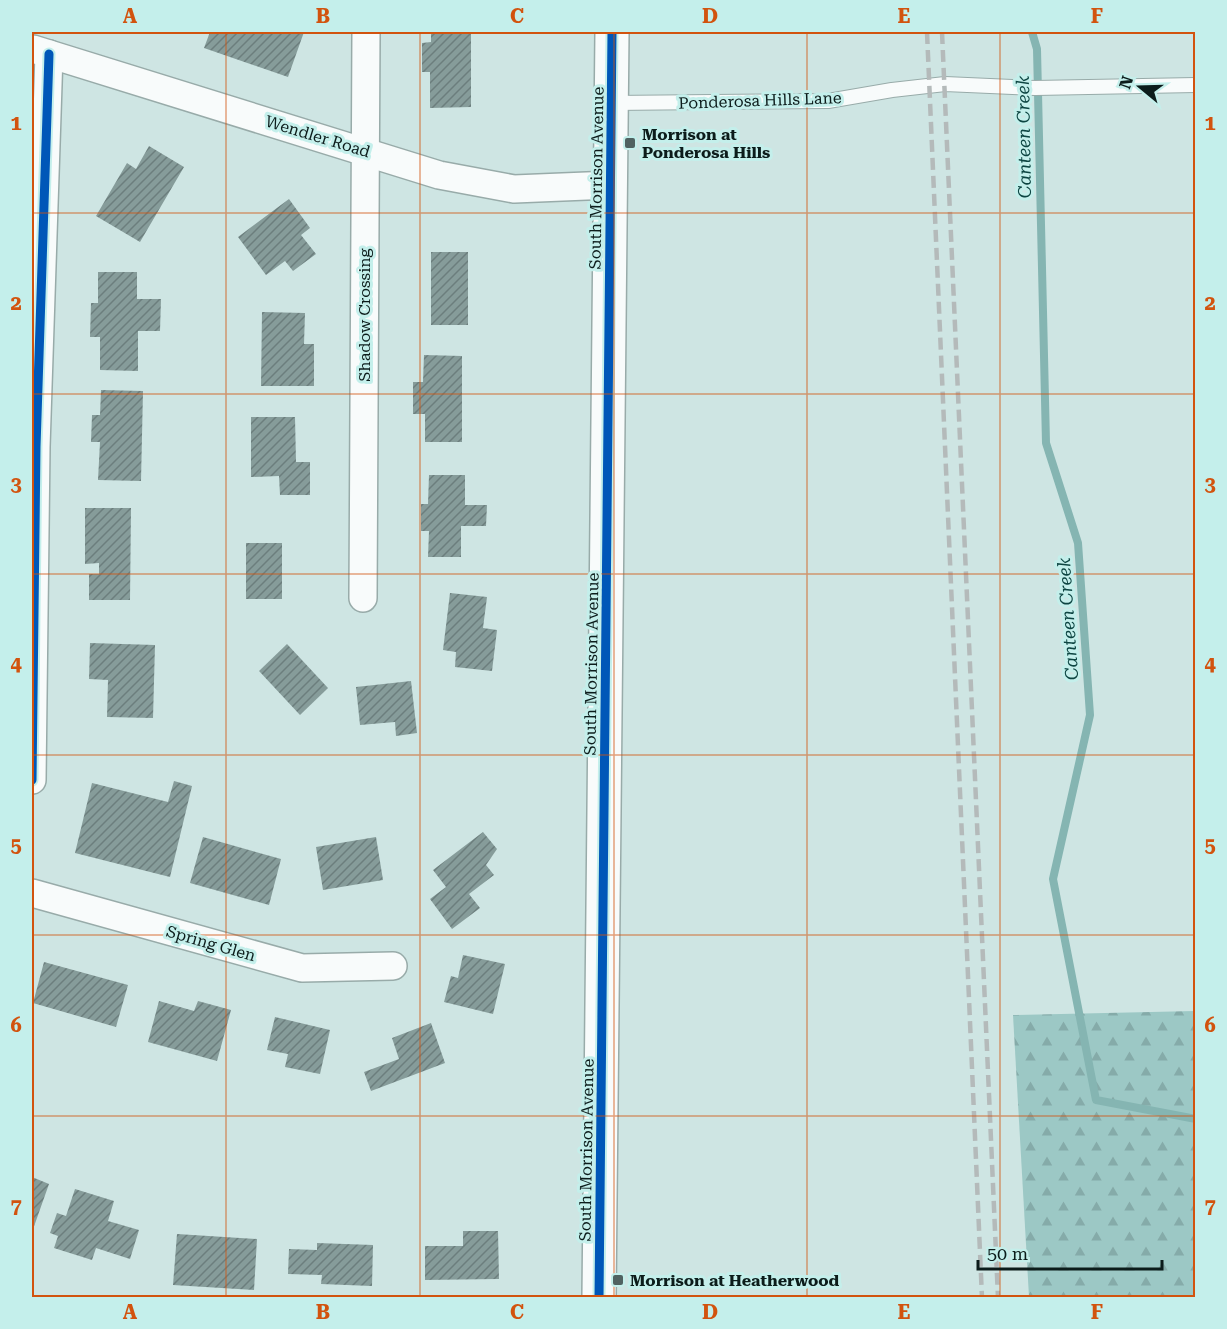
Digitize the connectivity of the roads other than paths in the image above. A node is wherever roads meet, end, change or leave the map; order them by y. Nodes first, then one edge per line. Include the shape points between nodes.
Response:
1 (366, 32) edge
2 (612, 32) edge
3 (40, 52) edge
4 (1196, 85) edge
5 (611, 102) junction
6 (365, 150) junction
7 (611, 185) junction
8 (34, 447) edge
9 (363, 598) dead end
10 (32, 780) edge
11 (32, 893) edge
12 (393, 966) dead end
13 (599, 1298) edge

1 - 6 street, Shadow Crossing
2 - 5 street, South Morrison Avenue
3 - 6 street, Wendler Road
3 - 8 street
4 - 5 lane, Ponderosa Hills Lane via 1035,88 945,84 828,102
5 - 7 street, South Morrison Avenue
6 - 7 street, Wendler Road via 438,175 514,189
6 - 9 street, Shadow Crossing
7 - 13 street, South Morrison Avenue
8 - 10 street
11 - 12 street, Spring Glen via 302,968

